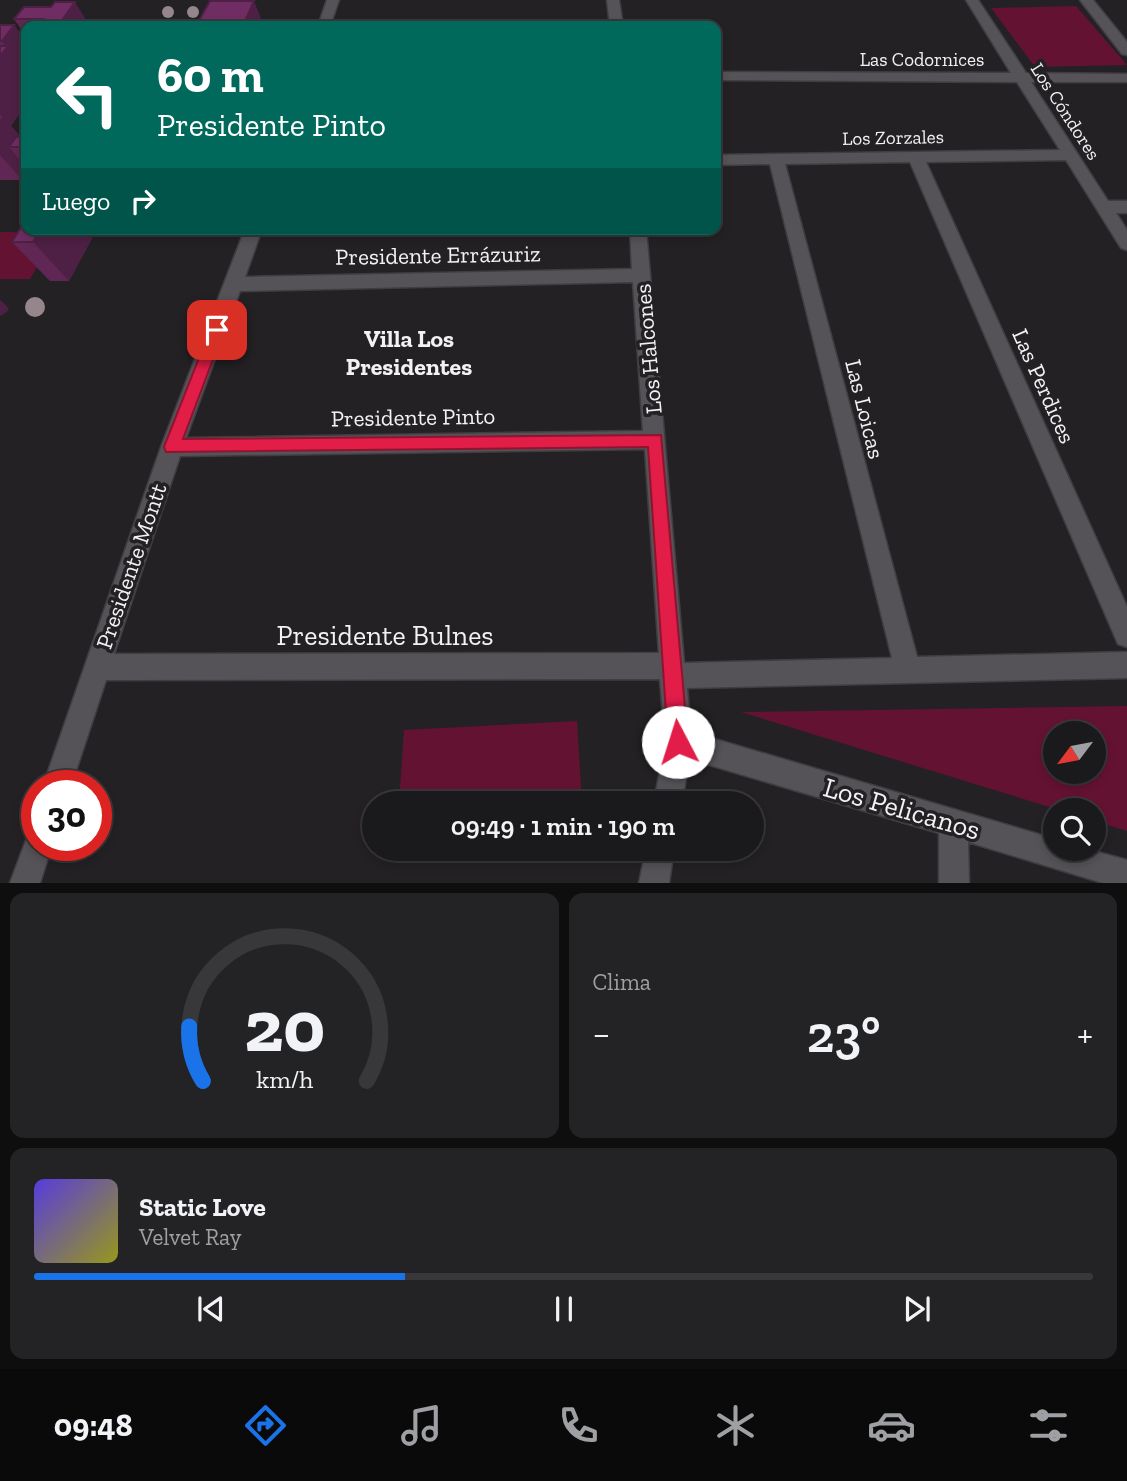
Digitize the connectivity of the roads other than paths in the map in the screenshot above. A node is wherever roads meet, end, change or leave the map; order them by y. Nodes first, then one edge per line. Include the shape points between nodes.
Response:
1 (333, 0) edge
2 (613, 0) edge
3 (972, 0) edge
4 (1086, 0) edge
5 (326, 21) edge
6 (616, 21) edge
7 (1127, 51) edge
8 (721, 76) edge
9 (1127, 78) edge
10 (1022, 79) junction
11 (1071, 155) junction
12 (916, 157) junction
13 (775, 159) junction
14 (721, 160) edge
15 (1104, 207) junction
16 (1127, 207) edge
17 (252, 235) edge
18 (639, 235) edge
19 (1127, 244) edge
20 (642, 275) junction
21 (235, 284) junction
22 (655, 440) junction
23 (172, 447) junction
24 (1127, 635) edge
25 (1127, 665) edge
26 (97, 667) junction
27 (908, 670) junction
28 (673, 671) junction
29 (678, 742) junction
30 (62, 770) edge
31 (670, 791) edge
32 (953, 823) junction
33 (33, 861) edge
34 (658, 861) edge
35 (1127, 875) edge
36 (25, 883) edge
37 (654, 883) edge
38 (954, 883) edge

1 - 5 street
2 - 6 street
3 - 10 street, Los Cóndores
4 - 7 street
8 - 10 street, Las Codornices
9 - 10 street, Las Codornices
10 - 11 street, Los Cóndores
11 - 12 street, Los Zorzales
11 - 15 street, Los Cóndores
12 - 13 street, Los Zorzales
12 - 24 street, Las Perdices
13 - 14 street, Los Zorzales
13 - 27 street, Las Loicas
15 - 16 street
15 - 19 street, Los Cóndores
17 - 21 street, Presidente Montt
18 - 20 street, Los Halcones
20 - 21 street, Presidente Errázuriz
20 - 22 street, Los Halcones
21 - 23 street, Presidente Montt
22 - 23 street, Presidente Pinto
22 - 28 street, Los Halcones
23 - 26 street, Presidente Montt
25 - 27 street
26 - 28 street, Presidente Bulnes
26 - 30 street, Presidente Montt
27 - 28 street
28 - 29 street, Los Halcones
29 - 31 street, Los Halcones
29 - 32 street, Los Pelicanos
32 - 35 street, Los Pelicanos
32 - 38 street
33 - 36 street
34 - 37 street

